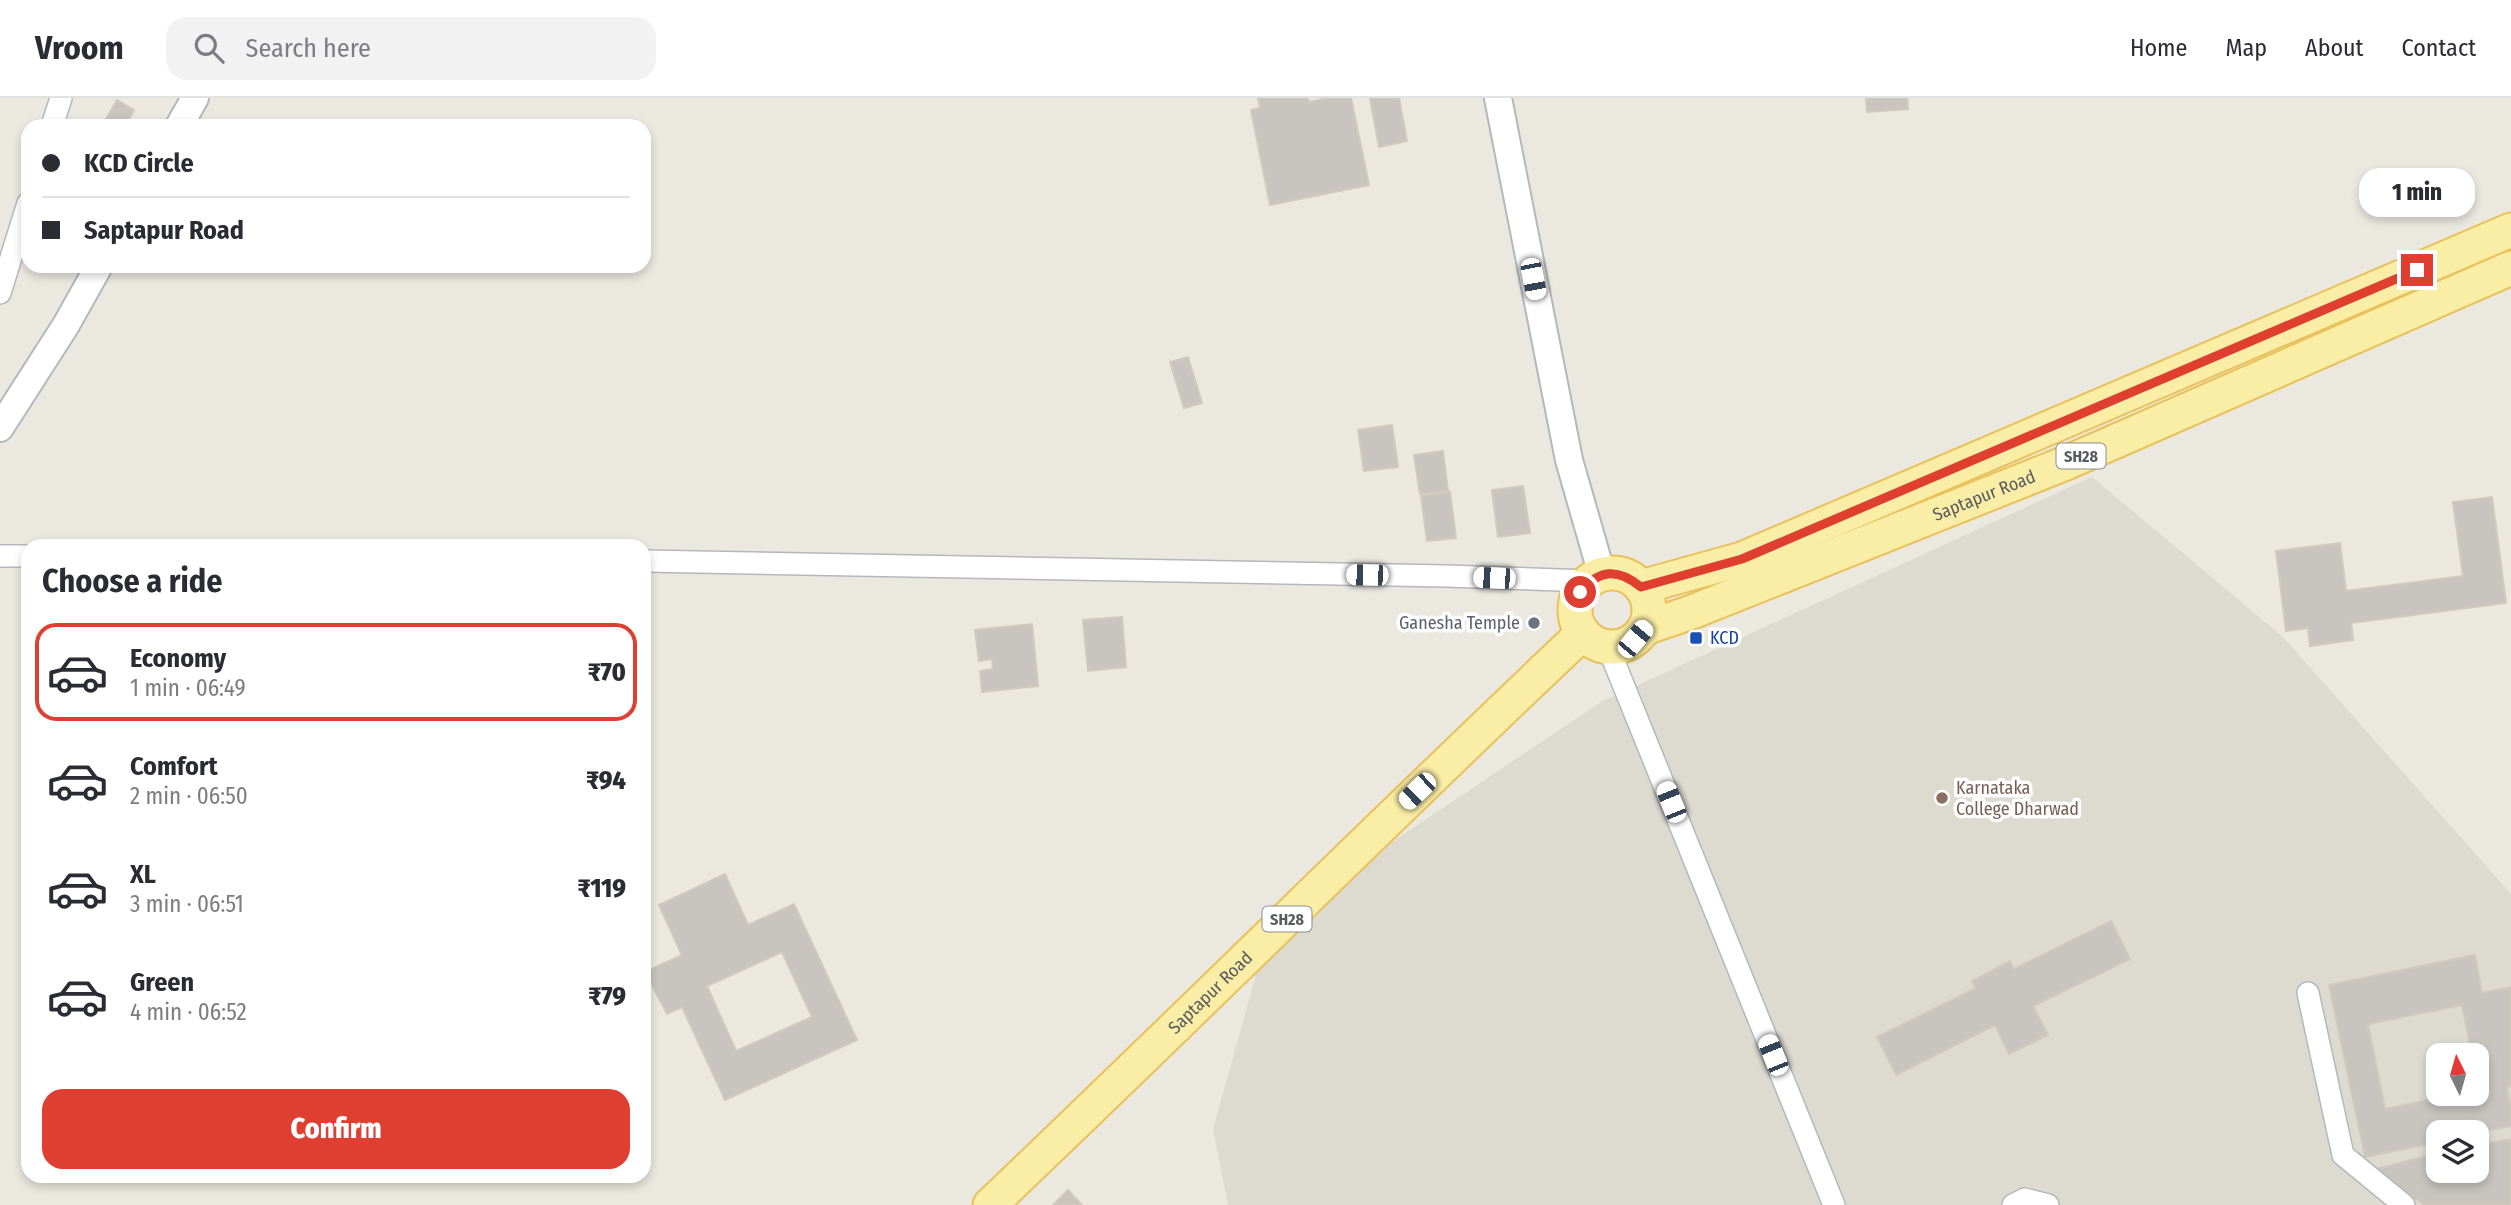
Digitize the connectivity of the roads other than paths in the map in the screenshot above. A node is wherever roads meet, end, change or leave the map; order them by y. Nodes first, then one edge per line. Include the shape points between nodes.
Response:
1 (61, 98) edge
2 (195, 98) edge
3 (1498, 98) edge
4 (54, 119) edge
5 (183, 119) edge
6 (21, 226) edge
7 (2511, 230) edge
8 (2511, 268) edge
9 (95, 273) edge
10 (0, 293) edge
11 (0, 428) edge
12 (0, 556) edge
13 (21, 556) edge
14 (651, 561) edge
15 (1596, 578) junction
16 (1641, 587) junction
17 (1645, 628) junction
18 (1595, 640) junction
19 (2308, 993) dead end
20 (990, 1205) edge
21 (1834, 1205) edge
22 (2013, 1205) edge
23 (2048, 1205) edge
24 (2404, 1205) edge

1 - 4 street
2 - 5 street
3 - 15 street
6 - 10 street
7 - 16 main road, Saptapur Road / SH28 via 1742,559
8 - 17 main road, Saptapur Road / SH28 via 2066,463
9 - 11 street
12 - 13 street
14 - 15 street
15 - 16 main road via 1616,574
15 - 18 main road via 1580,592 1575,606 1577,620
16 - 17 main road via 1648,600
17 - 18 main road via 1622,646
18 - 20 main road, Saptapur Road / SH28 via 1436,772
18 - 21 street
19 - 24 street via 2343,1155
22 - 23 street via 2025,1199

